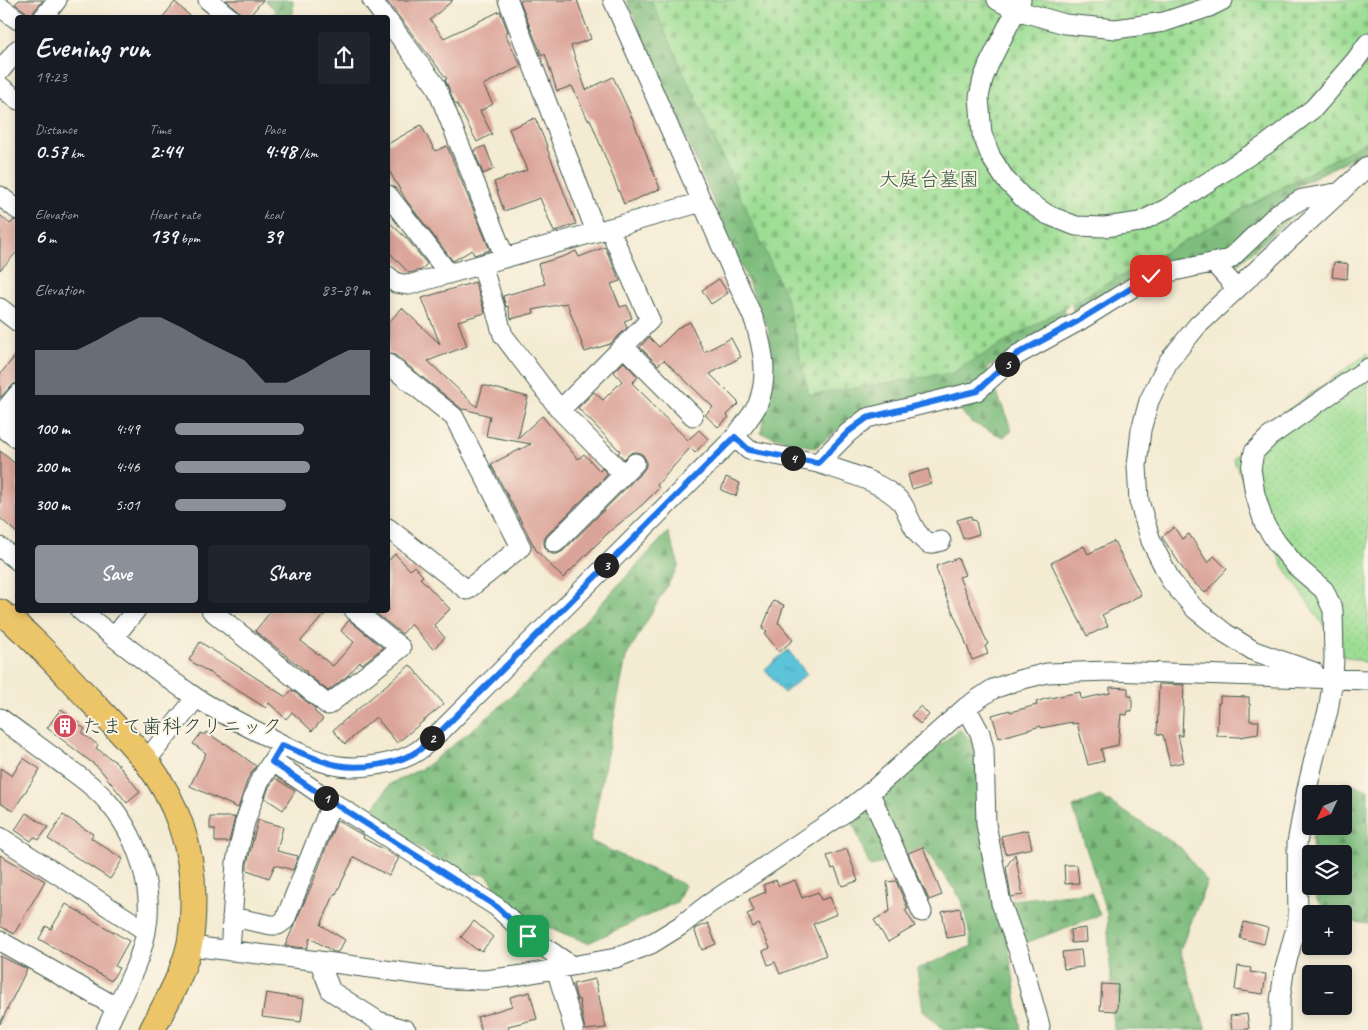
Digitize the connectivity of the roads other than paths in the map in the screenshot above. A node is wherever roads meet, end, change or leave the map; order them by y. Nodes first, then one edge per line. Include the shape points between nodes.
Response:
1 (208, 0) edge
2 (372, 0) edge
3 (508, 0) edge
4 (613, 0) edge
5 (997, 0) edge
6 (1223, 0) edge
7 (1018, 5) edge
8 (0, 6) edge
9 (226, 15) edge
10 (383, 15) edge
11 (15, 18) edge
12 (390, 24) edge
13 (1368, 43) edge
14 (15, 54) edge
15 (0, 71) edge
16 (0, 86) edge
17 (15, 98) edge
18 (1368, 166) edge
19 (1341, 192) junction
20 (0, 196) edge
21 (390, 198) edge
22 (702, 202) junction
23 (15, 208) edge
24 (602, 230) junction
25 (505, 258) junction
26 (1214, 263) junction
27 (482, 264) junction
28 (448, 274) junction
29 (391, 285) edge
30 (1238, 289) junction
31 (0, 308) edge
32 (15, 320) edge
33 (624, 346) junction
34 (390, 366) edge
35 (1368, 368) edge
36 (15, 398) edge
37 (560, 410) junction
38 (0, 416) edge
39 (694, 416) dead end
40 (15, 420) edge
41 (15, 437) edge
42 (735, 437) junction
43 (818, 463) junction
44 (390, 530) edge
45 (942, 541) dead end
46 (555, 544) dead end
47 (0, 547) edge
48 (15, 559) edge
49 (0, 612) edge
50 (84, 613) edge
51 (134, 613) edge
52 (215, 613) edge
53 (358, 613) edge
54 (114, 638) junction
55 (1333, 679) junction
56 (1368, 680) edge
57 (1368, 696) edge
58 (196, 698) junction
59 (966, 707) junction
60 (0, 718) edge
61 (282, 745) junction
62 (146, 761) junction
63 (272, 762) junction
64 (870, 793) junction
65 (332, 802) junction
66 (0, 837) edge
67 (922, 912) dead end
68 (232, 917) junction
69 (146, 931) junction
70 (0, 941) edge
71 (190, 946) junction
72 (230, 951) junction
73 (318, 961) junction
74 (564, 968) junction
75 (116, 1007) junction
76 (106, 1030) edge
77 (152, 1030) edge
78 (406, 1030) edge
79 (574, 1030) edge
80 (1039, 1030) edge
81 (1280, 1030) edge

1 - 9 street
2 - 10 street
3 - 24 street
4 - 22 street
5 - 7 street
6 - 7 street via 1164,22 1116,29 1065,24
7 - 13 street via 983,79 979,97 982,134 1005,179 1024,199 1048,215 1076,226 1105,227 1140,222 1166,209 1267,144 1314,108
8 - 11 street
12 - 25 street via 436,86
14 - 15 street
16 - 17 street
18 - 19 street
19 - 26 street via 1302,199 1278,213 1230,259
19 - 30 street
20 - 23 street
21 - 28 street
22 - 24 street
22 - 42 street via 755,322 765,363 758,403
24 - 25 street
24 - 33 street via 650,320
25 - 27 street
26 - 30 street
26 - 43 street via 1151,276 1017,354 977,391 867,418 848,432
27 - 28 street
27 - 37 street via 503,335
28 - 29 street via 409,285
30 - 55 street via 1197,326 1168,362 1149,401 1140,430 1139,501 1151,541 1171,581 1195,609 1254,651
31 - 32 street
33 - 37 street
33 - 39 street
34 - 44 street via 454,417 521,548 467,590
35 - 55 street via 1269,437 1254,452 1251,469 1264,522 1296,566 1324,590 1333,610
36 - 38 street
37 - 46 street via 629,469
40 - 41 street via 6,430
42 - 43 street via 749,450
42 - 61 street via 419,750 385,763 338,766
43 - 45 street via 863,478 890,492 903,504 921,538 929,544
47 - 48 street
49 - 62 main road via 30,637
50 - 54 street
51 - 54 street
52 - 53 street via 328,705 401,648
54 - 58 street
55 - 56 street
55 - 57 street
55 - 59 street via 1110,671 1047,673 993,690
55 - 81 street via 1328,711 1306,789 1297,843 1298,920 1284,972
58 - 61 street
58 - 62 street
59 - 64 street
59 - 80 street via 980,733 984,749 986,824 1001,903 1020,955
60 - 69 street via 105,799 127,829 141,862 148,895
61 - 63 street
62 - 71 main road via 176,810 187,846 193,884
63 - 65 street
63 - 68 street via 259,782 245,822 236,862
64 - 67 street
64 - 74 street via 651,944 616,958
65 - 68 street via 285,920 271,926
65 - 74 street via 497,907
66 - 69 street
68 - 72 street
69 - 75 street via 136,965
70 - 75 street
71 - 72 street
71 - 77 main road via 178,979
72 - 73 street
73 - 74 street via 477,980
73 - 78 street via 331,991 378,1021
74 - 79 street
75 - 76 street

